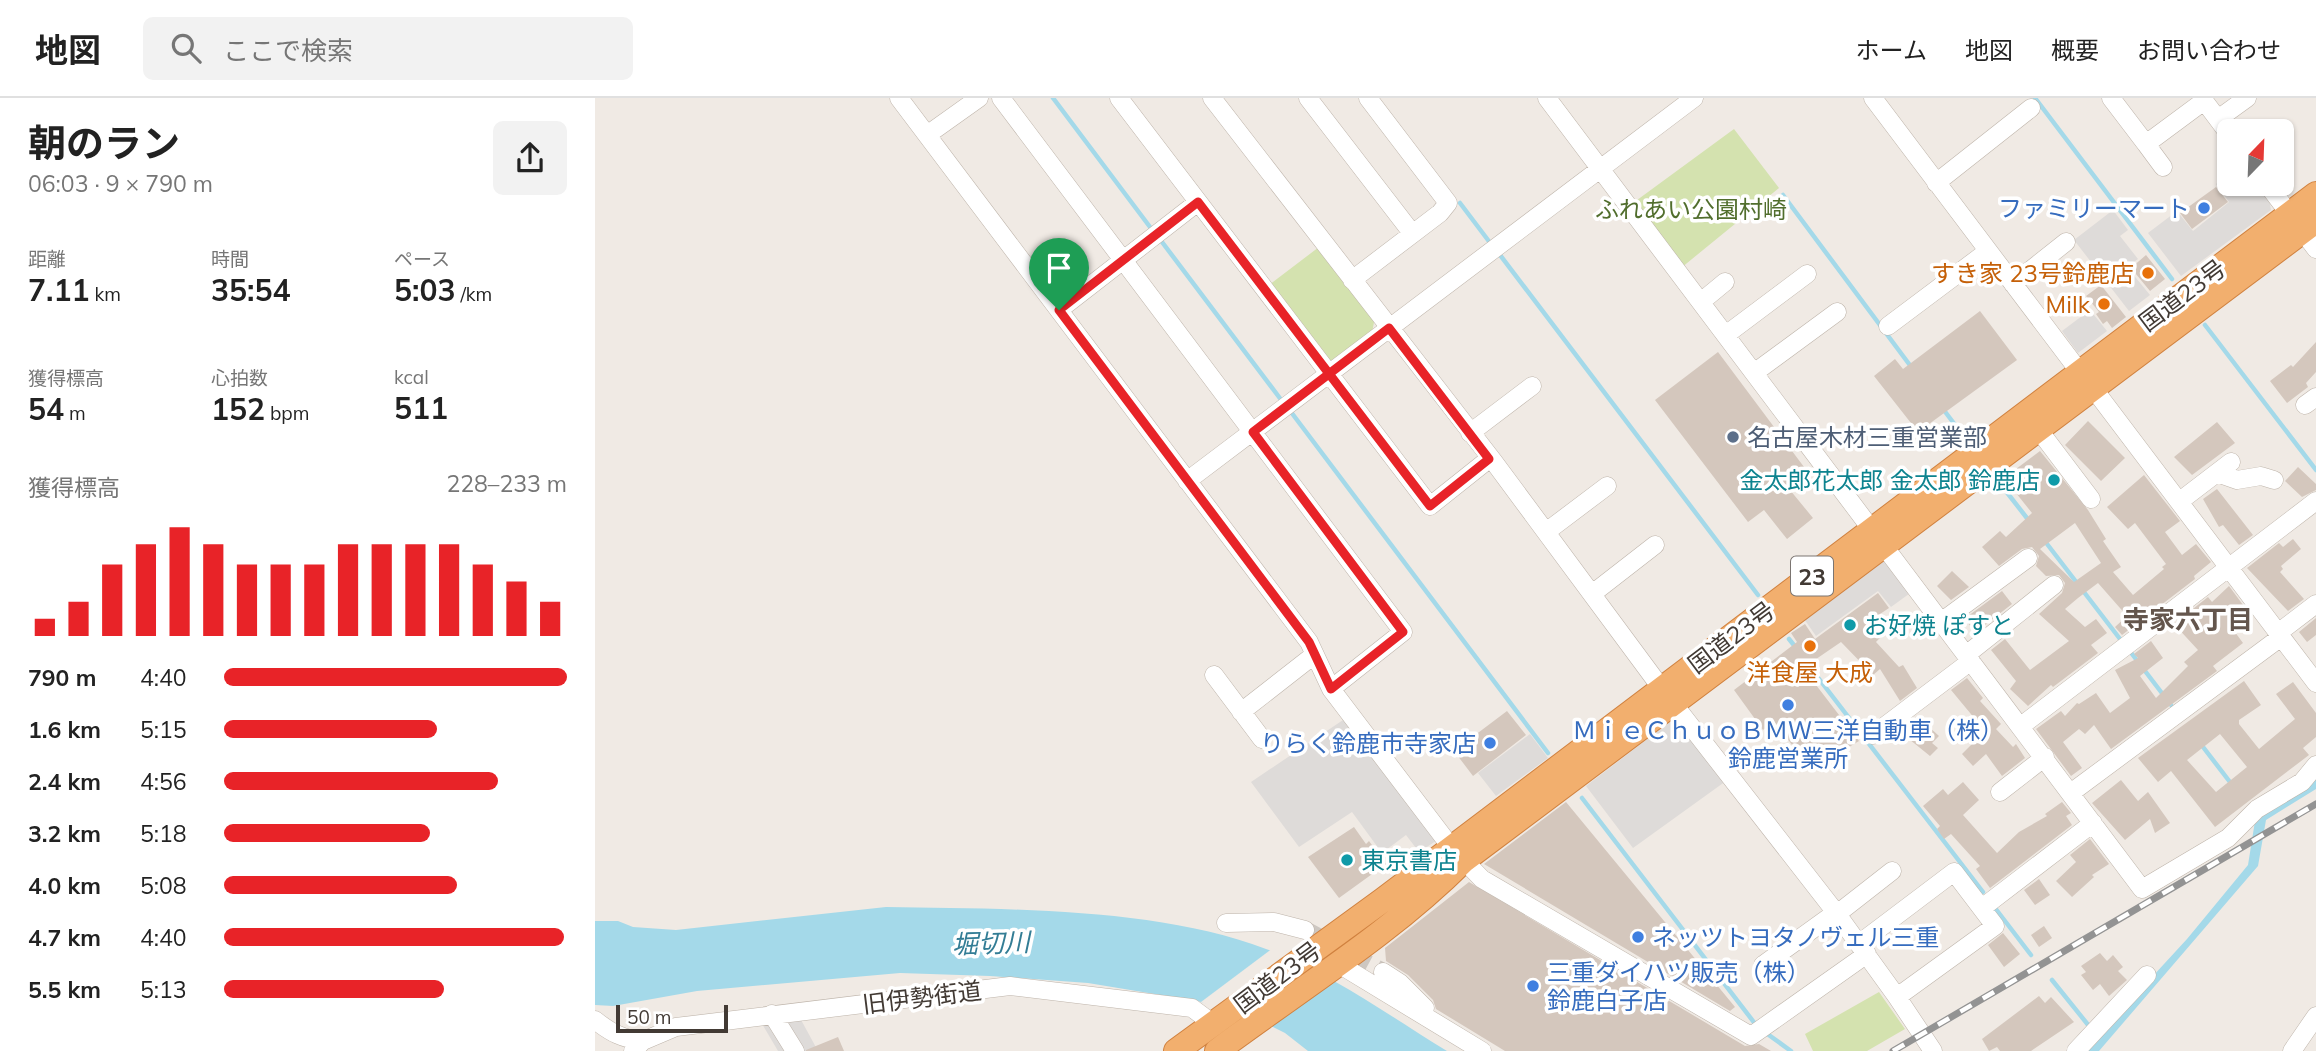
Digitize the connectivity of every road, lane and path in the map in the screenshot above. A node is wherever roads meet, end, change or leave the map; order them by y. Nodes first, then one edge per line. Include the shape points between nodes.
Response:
1 (899, 98) edge
2 (979, 98) edge
3 (1001, 98) edge
4 (1119, 98) edge
5 (1212, 98) edge
6 (1308, 98) edge
7 (1368, 98) edge
8 (1548, 98) edge
9 (1694, 98) edge
10 (1873, 98) edge
11 (2111, 98) edge
12 (2247, 98) edge
13 (2203, 99) edge
14 (2031, 108) dead end
15 (2218, 119) joint
16 (927, 135) junction
17 (2146, 144) junction
18 (2163, 167) dead end
19 (1601, 169) junction
20 (1936, 183) junction
21 (2316, 194) edge
22 (2277, 196) edge
23 (1198, 202) junction
24 (2306, 229) edge
25 (1412, 233) junction
26 (2066, 242) dead end
27 (1988, 251) junction
28 (1123, 261) junction
29 (1807, 274) dead end
30 (1352, 280) junction
31 (1725, 282) dead end
32 (2013, 284) junction
33 (1702, 301) junction
34 (1059, 310) junction
35 (1837, 312) dead end
36 (1888, 326) dead end
37 (1389, 328) junction
38 (1727, 334) junction
39 (1754, 373) junction
40 (1329, 374) junction
41 (2086, 380) junction
42 (1532, 386) dead end
43 (2038, 429) junction
44 (1253, 432) junction
45 (1470, 433) junction
46 (1489, 459) junction
47 (2274, 480) dead end
48 (1187, 481) junction
49 (1607, 486) dead end
50 (2091, 499) dead end
51 (2180, 501) junction
52 (2316, 501) edge
53 (1546, 531) junction
54 (1878, 537) junction
55 (1655, 545) dead end
56 (2028, 558) dead end
57 (2229, 569) junction
58 (2054, 585) dead end
59 (1592, 594) junction
60 (2316, 604) edge
61 (1941, 622) junction
62 (2279, 635) junction
63 (1314, 655) junction
64 (1969, 658) junction
65 (2310, 662) edge
66 (1214, 675) dead end
67 (2316, 683) edge
68 (1331, 689) junction
69 (1668, 696) junction
70 (1241, 712) junction
71 (2021, 726) junction
72 (1873, 735) dead end
73 (1262, 739) dead end
74 (2045, 757) junction
75 (2316, 765) edge
76 (2000, 792) dead end
77 (2072, 792) junction
78 (2093, 822) junction
79 (1457, 854) junction
80 (1892, 872) dead end
81 (1982, 908) junction
82 (1836, 913) junction
83 (1226, 923) dead end
84 (1305, 942) junction
85 (1863, 948) junction
86 (1334, 965) junction
87 (1763, 965) dead end
88 (1383, 972) tunnel mouth
89 (2147, 975) dead end
90 (1896, 996) junction
91 (772, 1014) junction
92 (2316, 1016) edge
93 (1220, 1018) junction
94 (595, 1020) edge
95 (1433, 1020) junction
96 (638, 1046) edge
97 (2088, 1047) edge
98 (2298, 1048) edge
99 (795, 1051) edge
100 (1176, 1051) edge
101 (1217, 1051) edge
102 (1482, 1051) edge
103 (1933, 1051) edge

1 - 16 street
2 - 16 street
3 - 28 street
4 - 23 street
5 - 30 street
6 - 25 street
7 - 25 street via 1448,203
8 - 19 street
9 - 19 street
10 - 20 street
11 - 17 street
12 - 15 street
13 - 15 street
13 - 17 street
14 - 20 street
16 - 34 street
17 - 18 street
19 - 33 street
19 - 37 street
20 - 27 street
21 - 24 highway, 国道23号 / 23
22 - 24 street
23 - 28 street
23 - 40 street
24 - 41 highway, 国道23号 / 23
25 - 30 street
26 - 32 street
27 - 32 street
27 - 36 street
28 - 34 street
28 - 44 street
29 - 38 street
30 - 37 street
31 - 33 street
32 - 41 street
33 - 38 street
34 - 48 street
35 - 39 street
37 - 40 street
37 - 45 street
38 - 39 street
39 - 54 street
40 - 44 street
40 - 46 street via 1430,506
41 - 43 highway, 国道23号 / 23
41 - 51 street
41 - 54 highway, 国道23号 / 23
42 - 45 street
43 - 50 street
43 - 54 highway, 国道23号 / 23
44 - 48 street
44 - 68 street via 1403,632
45 - 46 street
46 - 53 street
47 - 51 street via 2261,476 2237,480 2224,468
48 - 63 street via 1309,642
49 - 53 street
51 - 57 street
52 - 57 street
53 - 59 street
54 - 61 street
54 - 69 highway, 国道23号 / 23
55 - 59 street
56 - 61 street
57 - 62 street
57 - 71 street
58 - 64 street
59 - 69 street
60 - 62 street
61 - 64 street
62 - 65 street
62 - 77 street
63 - 68 street
63 - 70 street
64 - 71 street
64 - 72 street
65 - 67 street
66 - 70 street
68 - 79 street
69 - 79 highway, 国道23号 / 23
69 - 82 street
70 - 73 street
71 - 74 street
74 - 76 street
74 - 77 street
75 - 78 street via 2302,782 2257,809 2228,838 2142,890
77 - 78 street
78 - 81 street
79 - 84 highway, 国道23号 / 23
79 - 85 street via 1482,879 1751,1036
79 - 86 highway, 国道23号 / 23 via 1431,893
80 - 82 street
81 - 85 street via 1954,872
81 - 90 street via 1995,926
82 - 85 street
82 - 87 street
83 - 84 street via 1273,922
84 - 93 highway, 国道23号 / 23
85 - 90 street
86 - 95 street
86 - 101 highway, 国道23号 / 23
88 - 95 street via 1400,983
89 - 97 street
90 - 103 street
91 - 93 street, 旧伊勢街道 via 1010,986 1192,1008
91 - 96 street, 旧伊勢街道 via 676,1027
91 - 99 street
92 - 98 street
93 - 100 highway, 国道23号 / 23
94 - 96 street
95 - 102 street

